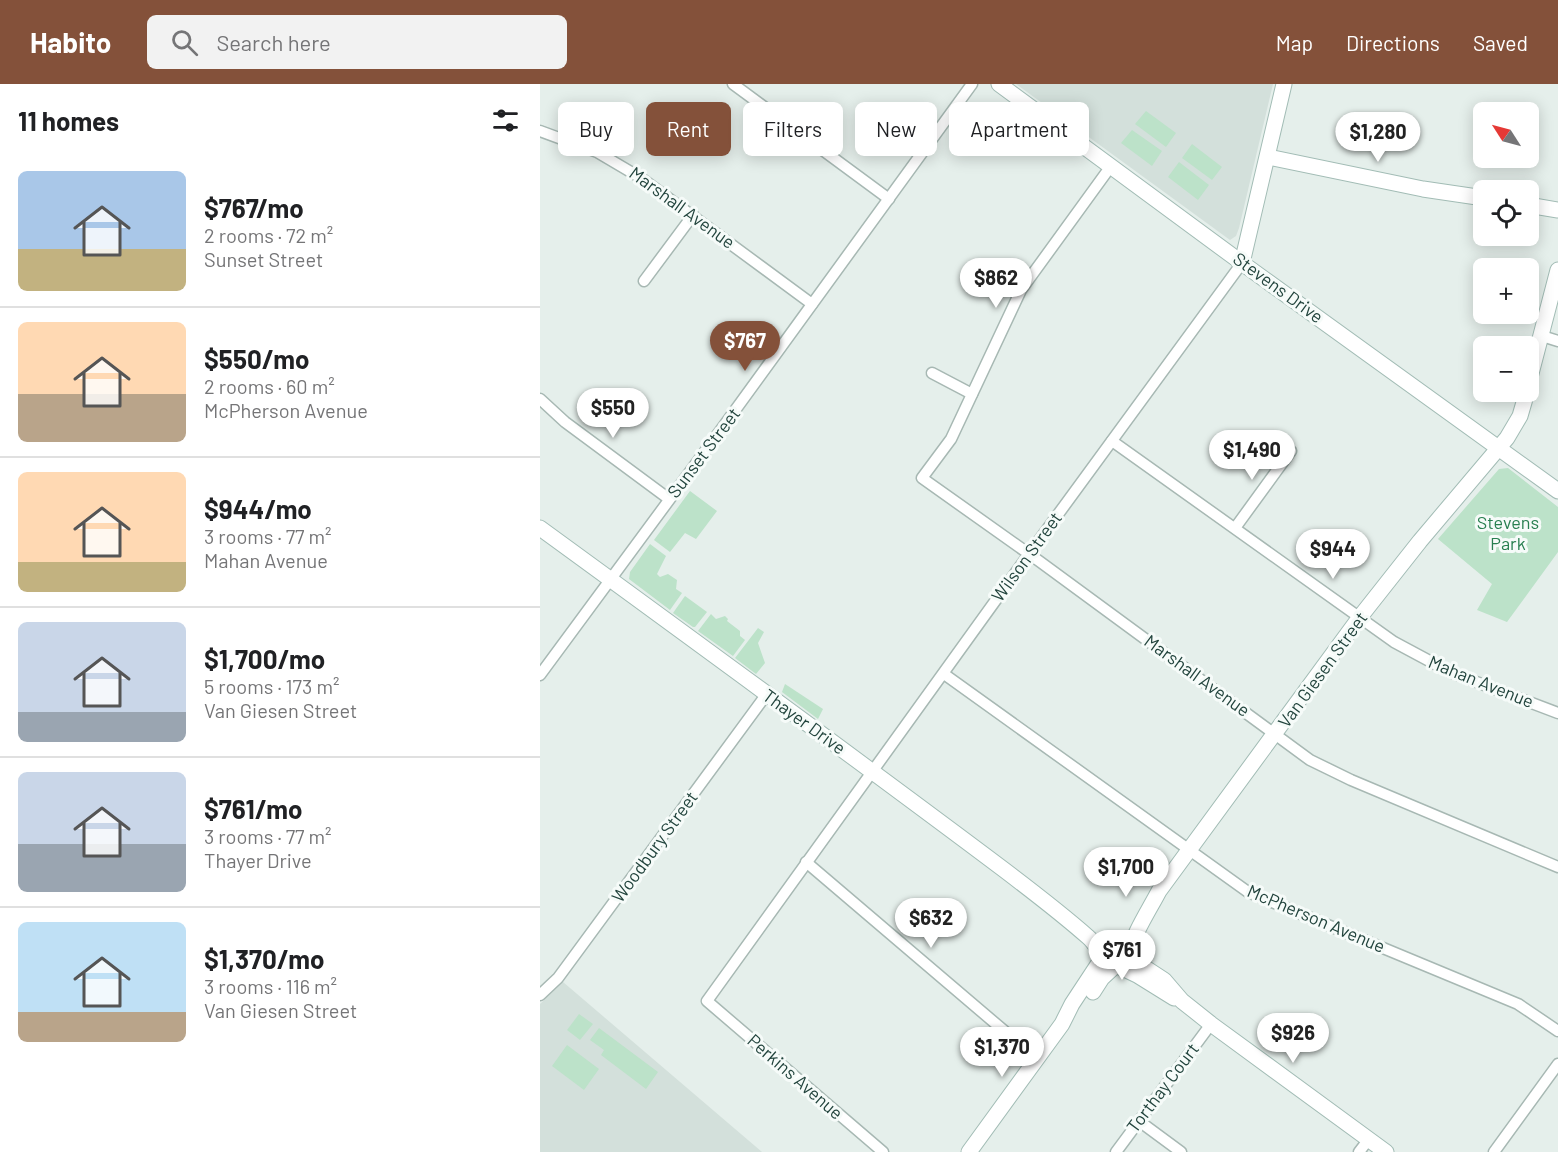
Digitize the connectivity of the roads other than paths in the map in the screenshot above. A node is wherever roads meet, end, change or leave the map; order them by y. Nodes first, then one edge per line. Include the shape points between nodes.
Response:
1 (734, 84) edge
2 (972, 84) edge
3 (999, 84) edge
4 (1284, 84) edge
5 (540, 131) edge
6 (1268, 157) junction
7 (1111, 166) junction
8 (1473, 196) edge
9 (889, 199) junction
10 (1539, 207) edge
11 (1558, 210) edge
12 (693, 215) junction
13 (1242, 263) junction
14 (1558, 270) edge
15 (644, 281) dead end
16 (812, 304) junction
17 (1542, 336) junction
18 (1558, 341) edge
19 (1539, 346) edge
20 (932, 373) dead end
21 (972, 394) junction
22 (540, 399) edge
23 (1524, 402) edge
24 (1112, 441) junction
25 (1499, 448) junction
26 (1291, 451) dead end
27 (1558, 491) edge
28 (669, 498) junction
29 (540, 528) edge
30 (1235, 528) junction
31 (1029, 554) junction
32 (610, 579) junction
33 (1360, 617) junction
34 (944, 674) junction
35 (540, 675) edge
36 (766, 695) junction
37 (1558, 713) edge
38 (1276, 733) junction
39 (872, 771) junction
40 (1190, 852) junction
41 (806, 862) junction
42 (1558, 867) edge
43 (1159, 891) junction
44 (1066, 917) junction
45 (1112, 939) junction
46 (1129, 950) junction
47 (1103, 954) junction
48 (1116, 965) junction
49 (540, 995) edge
50 (707, 1001) joint
51 (1182, 1001) junction
52 (1062, 1024) junction
53 (1211, 1024) junction
54 (1558, 1031) edge
55 (1036, 1058) junction
56 (1558, 1064) edge
57 (1139, 1121) junction
58 (1364, 1146) edge
59 (883, 1152) edge
60 (969, 1152) edge
61 (1116, 1152) edge
62 (1181, 1152) edge
63 (1386, 1152) edge
64 (1494, 1152) edge

1 - 9 street
2 - 9 street, Sunset Street
3 - 7 street, Stevens Drive
4 - 6 street, Wilson Street
5 - 12 street, Marshall Avenue via 618,163
6 - 8 street
6 - 13 street, Wilson Street
7 - 13 street, Stevens Drive
7 - 21 street via 1021,290
9 - 16 street, Sunset Street
10 - 11 street
12 - 15 street
12 - 16 street, Marshall Avenue
13 - 24 street, Wilson Street
13 - 25 street, Stevens Drive
14 - 17 street
16 - 28 street, Sunset Street
17 - 18 street
17 - 19 street
20 - 21 street
21 - 31 street, Marshall Avenue via 951,439 922,478
22 - 28 street via 565,422
23 - 25 street, Van Giesen Street via 1516,424
24 - 30 street, Mahan Avenue
24 - 31 street, Wilson Street
25 - 27 street, Stevens Drive
25 - 33 street, Van Giesen Street
26 - 30 street
28 - 32 street, Sunset Street
29 - 32 street, Thayer Drive
30 - 33 street, Mahan Avenue
31 - 34 street, Wilson Street
31 - 38 street, Marshall Avenue
32 - 35 street, Sunset Street
32 - 36 street, Thayer Drive
33 - 37 street, Mahan Avenue via 1394,642 1450,672
33 - 38 street, Van Giesen Street
34 - 39 street, Wilson Street
34 - 40 street, McPherson Avenue
36 - 39 street, Thayer Drive
36 - 49 street, Woodbury Street via 558,978
38 - 40 street, Van Giesen Street
38 - 42 street, Marshall Avenue via 1310,760 1351,780
39 - 41 street, Wilson Street
39 - 44 street, Thayer Drive
40 - 43 street, Van Giesen Street
40 - 54 street, McPherson Avenue via 1248,892 1518,1004
41 - 50 street, Wilson Street
41 - 55 street
43 - 45 street, Van Giesen Street via 1144,901 1131,924
43 - 46 street, Van Giesen Street
44 - 45 street, Thayer Drive
44 - 47 street, Thayer Drive
45 - 46 street via 1124,941
45 - 47 street via 1106,943
46 - 48 street via 1126,961
46 - 51 street via 1138,963 1164,980
47 - 48 street via 1107,962
47 - 52 street
48 - 51 street
48 - 52 street
50 - 59 street, Perkins Avenue
51 - 53 street
52 - 55 street
53 - 57 street, Torthay Court
53 - 58 street
55 - 60 street
56 - 64 street
57 - 61 street, Torthay Court
57 - 62 street
58 - 63 street

